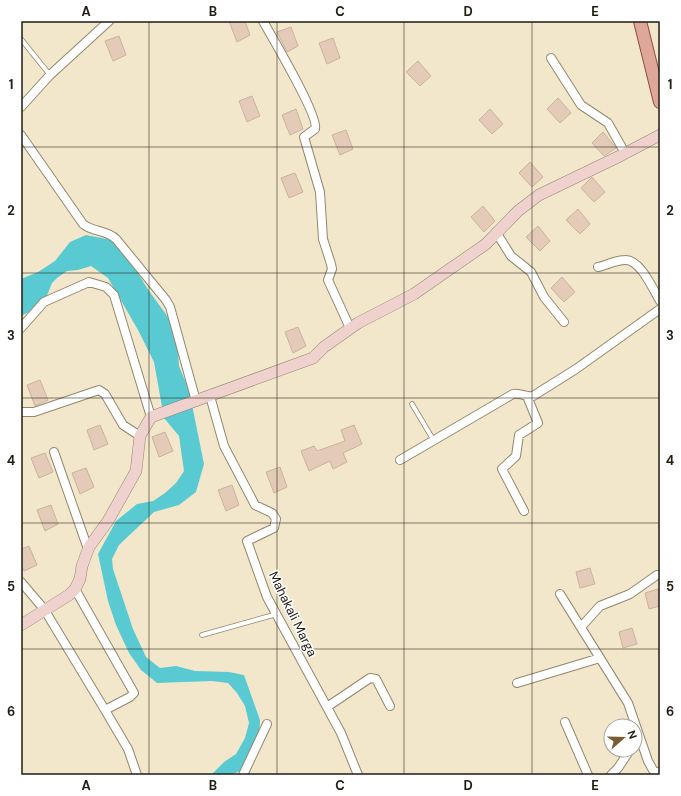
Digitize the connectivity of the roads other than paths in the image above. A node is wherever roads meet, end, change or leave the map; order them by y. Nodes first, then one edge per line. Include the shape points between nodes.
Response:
1 (109, 21) edge
2 (263, 21) edge
3 (640, 21) edge
4 (21, 39) edge
5 (550, 58) dead end
6 (50, 75) junction
7 (660, 102) edge
8 (21, 107) edge
9 (21, 134) edge
10 (660, 135) edge
11 (625, 153) junction
12 (496, 232) junction
13 (598, 267) dead end
14 (660, 300) edge
15 (660, 309) edge
16 (564, 322) dead end
17 (21, 328) edge
18 (350, 328) junction
19 (210, 396) junction
20 (527, 396) junction
21 (195, 402) junction
22 (412, 404) dead end
23 (21, 412) edge
24 (155, 415) junction
25 (140, 436) junction
26 (434, 441) junction
27 (54, 452) dead end
28 (400, 460) dead end
29 (524, 511) dead end
30 (88, 549) junction
31 (660, 575) edge
32 (21, 582) edge
33 (75, 589) junction
34 (560, 594) dead end
35 (44, 609) junction
36 (277, 614) junction
37 (21, 625) edge
38 (581, 627) junction
39 (202, 635) dead end
40 (600, 658) junction
41 (517, 683) dead end
42 (390, 706) dead end
43 (327, 707) junction
44 (105, 710) junction
45 (632, 718) edge
46 (565, 722) dead end
47 (268, 724) dead end
48 (643, 751) edge
49 (625, 758) edge
50 (660, 774) edge
51 (137, 775) edge
52 (243, 775) edge
53 (358, 775) edge
54 (588, 775) edge
55 (611, 775) edge

1 - 6 street
2 - 18 street via 308,104 316,124 315,129 304,137 320,192 323,239 332,269 328,280
3 - 7 main road
4 - 6 lane
5 - 11 street via 581,105 608,123
6 - 8 street
9 - 21 street via 83,224 110,234 116,239 166,300 173,315
10 - 11 main road
11 - 12 main road via 539,195
12 - 16 street via 512,256 531,272 544,297
12 - 18 main road via 486,244 432,282
13 - 14 street via 626,260 634,262 641,268
15 - 20 street via 576,369 533,396
17 - 24 street via 44,302 84,284 93,282 110,290 114,295
18 - 19 main road via 312,358
19 - 21 main road
19 - 36 street, Mahakali Marga via 224,446 255,506 272,513 276,519 274,528 247,540
20 - 26 street via 513,394
20 - 29 street via 538,423 519,435 516,456 502,469
21 - 24 main road
22 - 26 lane
23 - 25 street via 34,412 99,390 105,394 122,425
24 - 25 main road
25 - 30 main road via 133,478
26 - 28 street
27 - 30 street
30 - 33 main road
31 - 38 street via 630,594 600,606
32 - 35 street
33 - 35 main road
33 - 44 street via 134,693
34 - 38 street
35 - 37 main road
35 - 44 street
36 - 39 lane
36 - 43 street, Mahakali Marga
38 - 40 street
40 - 41 street
40 - 45 street via 628,703
42 - 43 street via 376,679 370,678
43 - 53 street, Mahakali Marga
44 - 51 street via 128,749
46 - 54 street
47 - 52 street
48 - 50 street via 650,766
49 - 55 street

